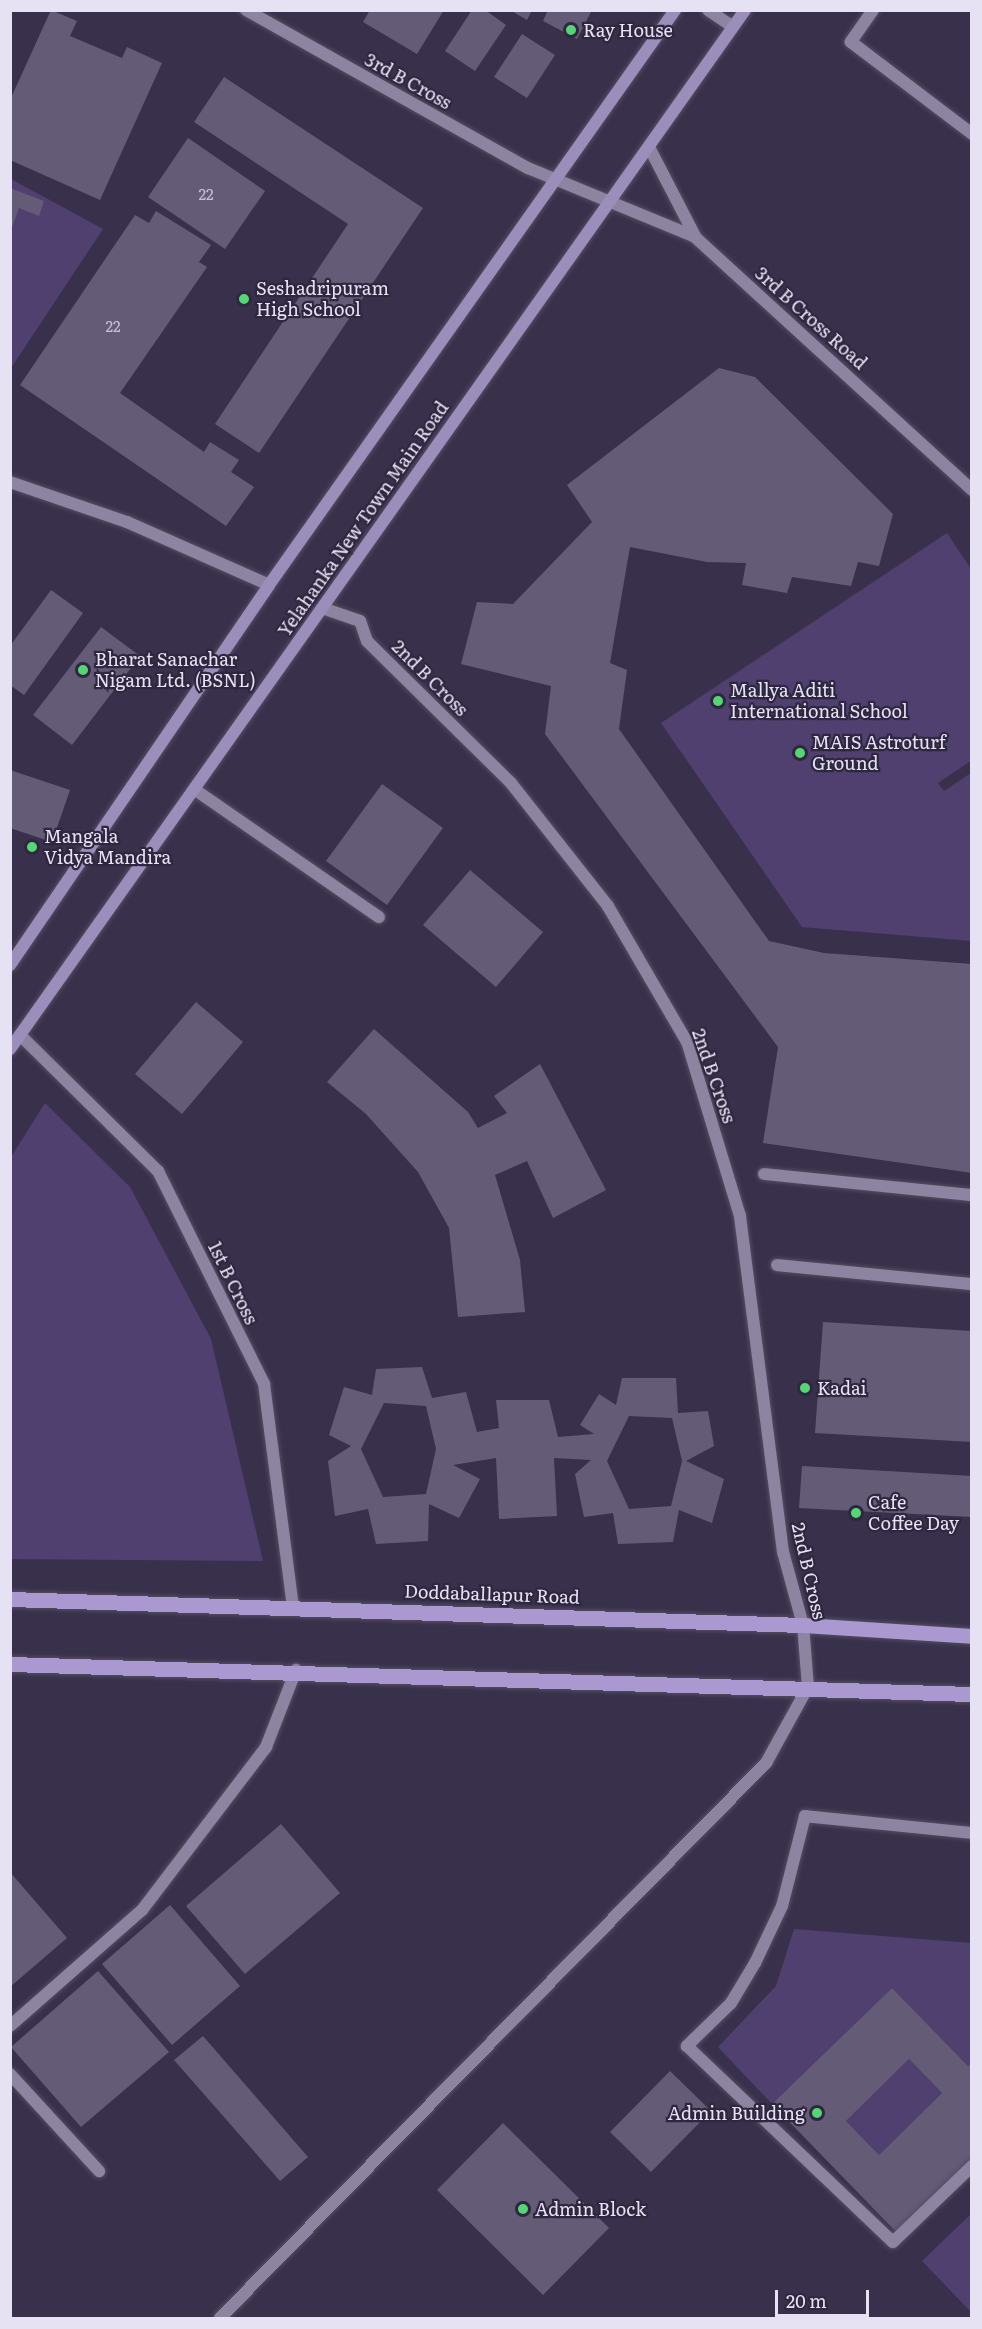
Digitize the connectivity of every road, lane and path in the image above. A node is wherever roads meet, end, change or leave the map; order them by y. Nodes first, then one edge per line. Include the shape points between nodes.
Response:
1 (246, 10) edge
2 (675, 10) edge
3 (708, 10) edge
4 (745, 10) edge
5 (873, 10) edge
6 (733, 27) junction
7 (972, 134) edge
8 (649, 147) junction
9 (554, 179) junction
10 (608, 204) junction
11 (695, 237) junction
12 (10, 482) edge
13 (972, 490) edge
14 (269, 585) junction
15 (322, 608) junction
16 (194, 789) junction
17 (379, 917) dead end
18 (10, 965) edge
19 (20, 1035) junction
20 (10, 1049) edge
21 (764, 1174) dead end
22 (972, 1195) edge
23 (777, 1265) dead end
24 (972, 1284) edge
25 (10, 1599) edge
26 (293, 1606) junction
27 (803, 1625) junction
28 (972, 1636) edge
29 (10, 1664) edge
30 (296, 1670) junction
31 (808, 1687) junction
32 (972, 1694) edge
33 (972, 1833) edge
34 (10, 2026) edge
35 (10, 2074) edge
36 (972, 2166) edge
37 (99, 2171) dead end
38 (220, 2319) edge

1 - 9 street, 3rd B Cross
2 - 9 main road
3 - 6 street
4 - 6 main road, Yelahanka New Town Main Road
5 - 7 street via 851,42
6 - 8 main road, Yelahanka New Town Main Road
8 - 10 main road, Yelahanka New Town Main Road
8 - 11 street
9 - 10 street, 3rd B Cross
9 - 14 main road
10 - 11 street, 3rd B Cross Road
10 - 15 main road, Yelahanka New Town Main Road
11 - 13 street, 3rd B Cross Road
12 - 14 street via 127,522
14 - 18 main road
15 - 16 main road, Yelahanka New Town Main Road
15 - 27 street, 2nd B Cross via 360,621 367,641 511,783 608,906 687,1042 740,1216 783,1552
16 - 17 street
16 - 19 main road, Yelahanka New Town Main Road
19 - 20 main road, Yelahanka New Town Main Road
19 - 26 street, 1st B Cross via 158,1171 264,1384
21 - 22 street
23 - 24 street
25 - 26 main road, Doddaballapur Road
26 - 27 main road, Doddaballapur Road
27 - 28 main road, Doddaballapur Road
27 - 31 street, 2nd B Cross
29 - 30 main road
30 - 31 main road
30 - 34 street via 266,1748 142,1910
31 - 32 main road
31 - 38 street via 766,1763
33 - 36 street via 805,1816 783,1906 756,1962 731,2003 687,2046 893,2242
35 - 37 street

